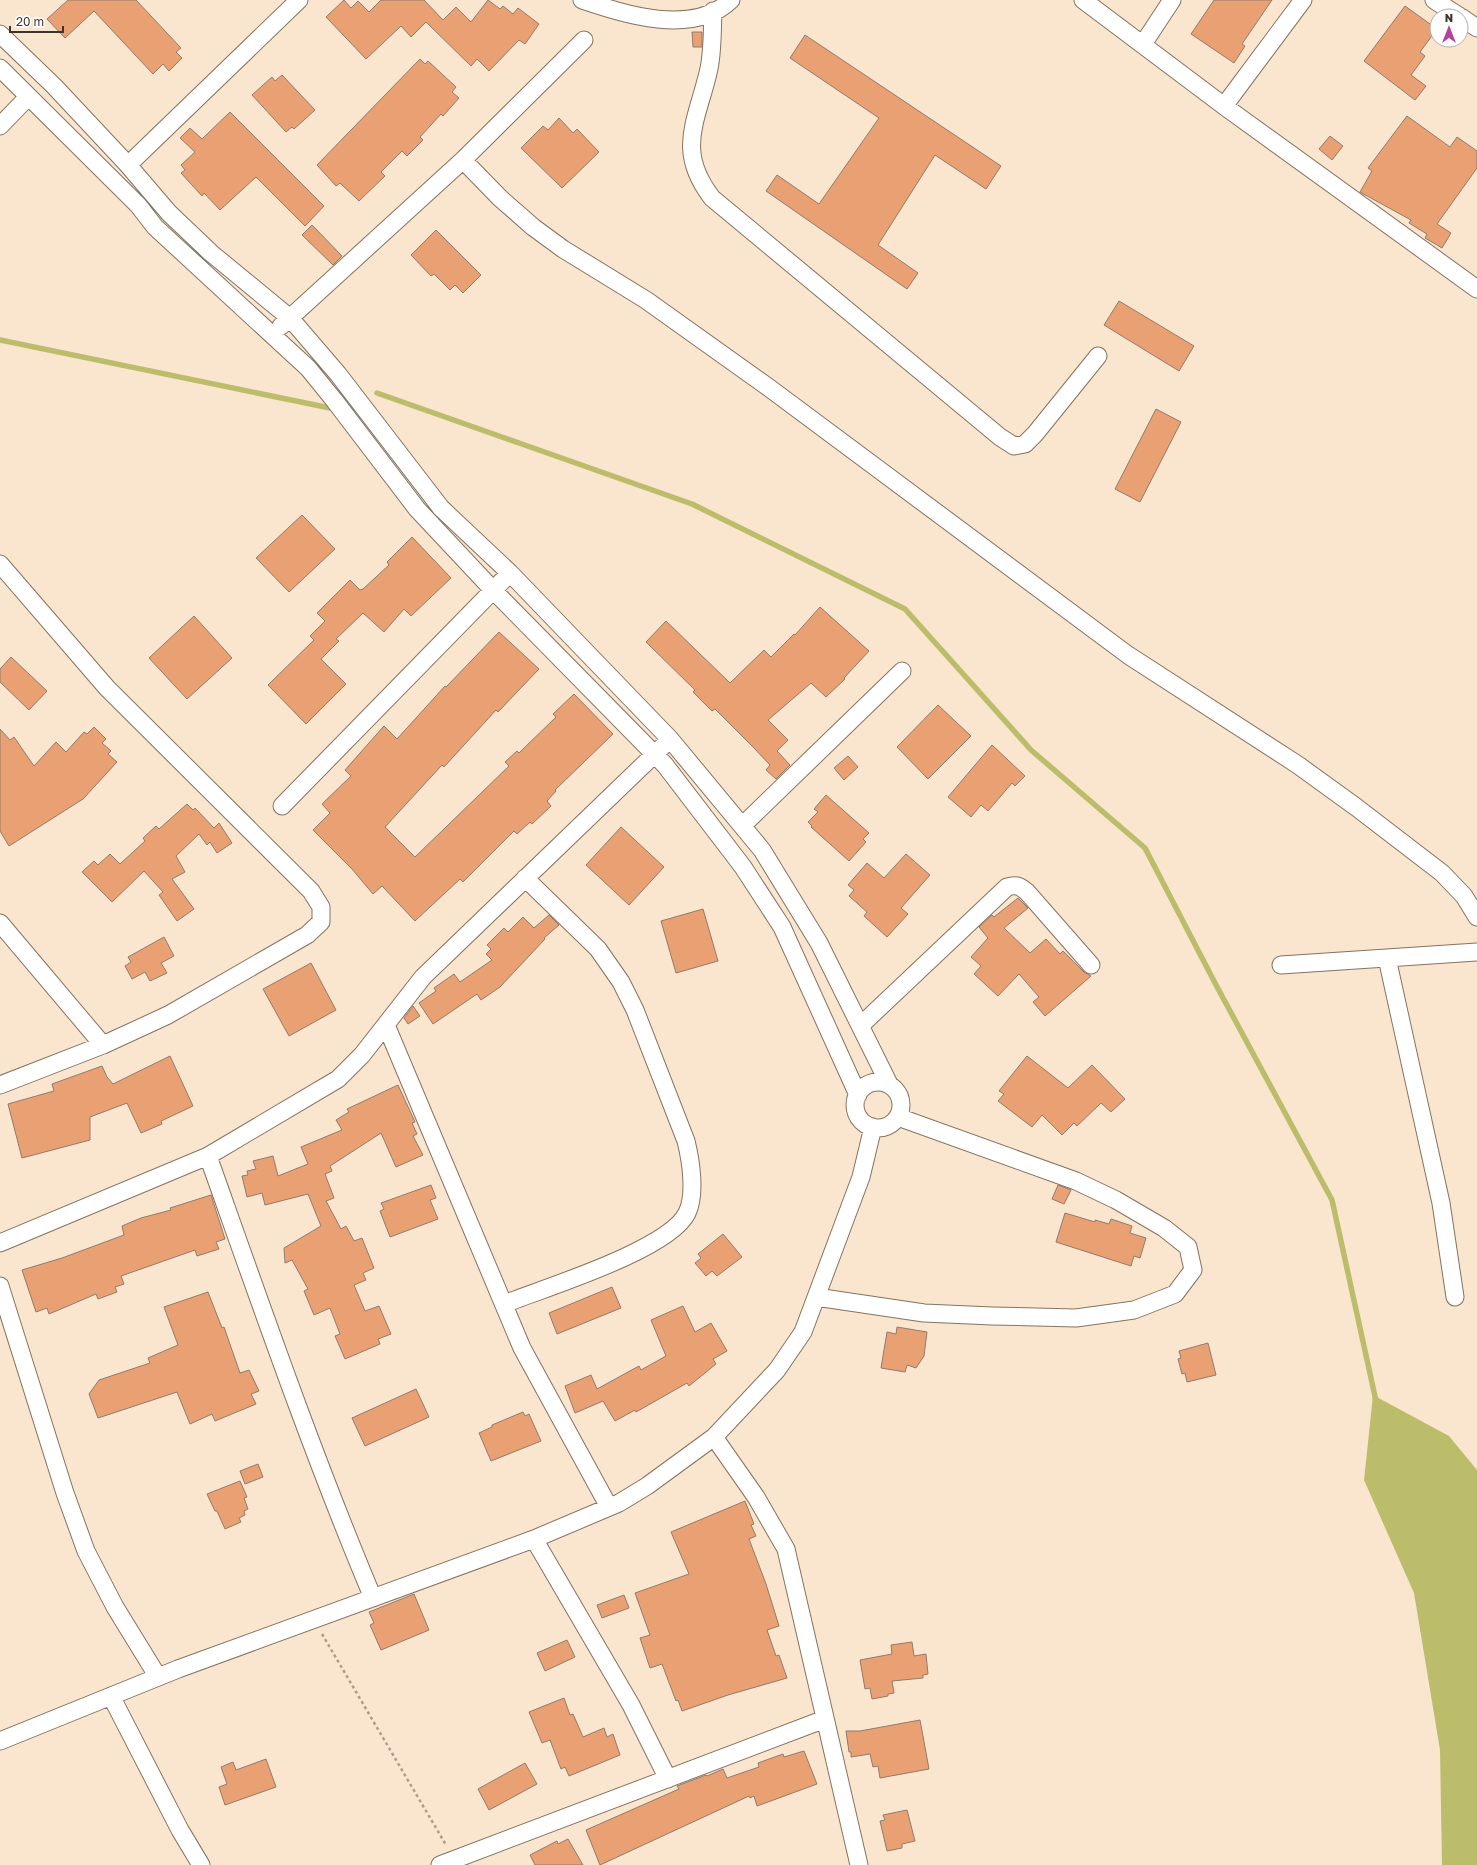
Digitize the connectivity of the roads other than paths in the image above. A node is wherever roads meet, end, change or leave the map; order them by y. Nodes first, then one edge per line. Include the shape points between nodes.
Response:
1 (299, 0) edge
2 (582, 0) edge
3 (731, 0) edge
4 (1083, 0) edge
5 (1172, 0) edge
6 (1303, 0) edge
7 (1434, 0) edge
8 (1446, 8) edge
9 (713, 12) junction
10 (0, 34) edge
11 (584, 40) dead end
12 (1143, 44) junction
13 (0, 68) edge
14 (28, 98) junction
15 (1224, 106) junction
16 (0, 126) edge
17 (463, 160) junction
18 (128, 165) junction
19 (1477, 289) edge
20 (290, 318) junction
21 (272, 334) junction
22 (1098, 356) dead end
23 (0, 564) edge
24 (510, 573) junction
25 (493, 590) junction
26 (902, 671) dead end
27 (670, 739) junction
28 (654, 754) junction
29 (282, 806) dead end
30 (742, 826) junction
31 (526, 878) junction
32 (1477, 917) edge
33 (0, 923) edge
34 (1477, 952) edge
35 (1387, 958) junction
36 (1091, 965) dead end
37 (1281, 965) dead end
38 (386, 1025) junction
39 (860, 1026) junction
40 (103, 1045) junction
41 (889, 1084) junction
42 (0, 1085) edge
43 (858, 1095) junction
44 (898, 1117) junction
45 (873, 1128) junction
46 (208, 1156) junction
47 (0, 1243) edge
48 (0, 1286) edge
49 (816, 1297) junction
50 (1455, 1297) dead end
51 (504, 1304) junction
52 (714, 1437) junction
53 (609, 1507) junction
54 (534, 1540) junction
55 (373, 1598) junction
56 (158, 1677) junction
57 (111, 1696) junction
58 (825, 1719) junction
59 (0, 1741) edge
60 (668, 1779) junction
61 (447, 1862) edge
62 (201, 1865) edge
63 (858, 1865) edge

1 - 18 street
2 - 9 street via 619,13 648,19 695,18
3 - 9 street
4 - 12 street
5 - 12 street
6 - 15 street
7 - 8 street
9 - 22 street via 709,72 691,136 692,160 700,183 712,198 1014,446 1025,444 1035,434
10 - 18 street via 54,86
11 - 17 street
12 - 15 street
13 - 14 street
14 - 16 street
14 - 21 street via 138,205 155,227
15 - 19 street
17 - 20 street
17 - 32 street via 533,227 646,300 768,387 1128,655 1298,765 1356,807 1442,873 1464,896
18 - 20 street via 169,213 211,253
20 - 21 street
20 - 24 street via 338,374 441,508
21 - 25 street via 308,368 417,510
23 - 40 street via 107,688 311,891 321,907 321,922 307,935 168,1015
24 - 25 street
24 - 27 street
25 - 28 street
25 - 29 street
26 - 30 street
27 - 28 street
27 - 30 street
28 - 31 street
28 - 43 street via 665,764 743,867 782,926
30 - 39 street via 762,850 819,943
31 - 38 street via 423,977
31 - 51 street via 598,949 621,982 635,1010 686,1141 690,1164 691,1204 680,1225 638,1252
33 - 40 street
34 - 35 street
35 - 37 street
35 - 50 street via 1441,1203
36 - 39 street via 1027,892 1014,884 1007,887
38 - 46 street via 338,1079
38 - 51 street
39 - 41 street
40 - 42 street
41 - 43 street via 876,1082 864,1087
41 - 44 street via 898,1093 902,1105
43 - 45 street via 856,1110 862,1122
44 - 45 street via 883,1128
44 - 49 street via 1076,1181 1116,1200 1164,1228 1188,1248 1193,1270 1175,1294 1134,1310 1076,1318 924,1313
45 - 49 street via 861,1177
46 - 47 street
46 - 55 street via 297,1407
48 - 56 street via 65,1493 86,1551 115,1607
49 - 52 street via 803,1332 777,1370
51 - 53 street via 522,1348
52 - 53 street via 647,1486
52 - 58 street via 756,1497 786,1549
53 - 54 street
54 - 55 street
54 - 60 street via 631,1705
55 - 56 street
56 - 57 street
57 - 59 street
57 - 62 street via 180,1830
58 - 60 street
58 - 63 street
60 - 61 street

